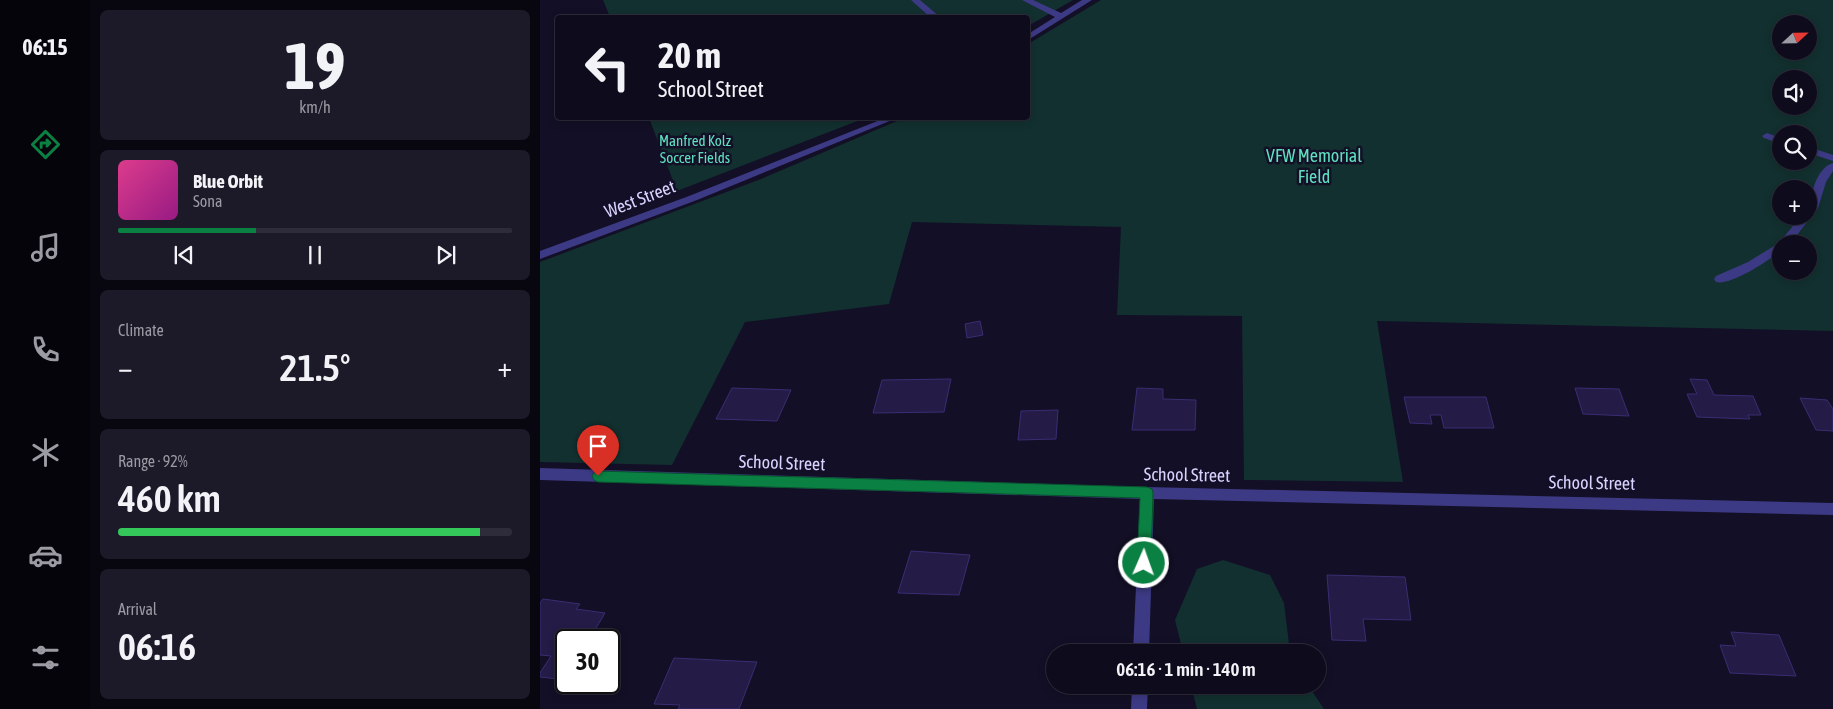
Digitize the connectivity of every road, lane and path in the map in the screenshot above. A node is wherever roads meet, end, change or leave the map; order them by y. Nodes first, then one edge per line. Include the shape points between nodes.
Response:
1 (915, 0) edge
2 (1026, 0) edge
3 (1088, 0) edge
4 (933, 15) edge
5 (1062, 16) junction
6 (1030, 36) edge
7 (887, 120) edge
8 (1767, 136) dead end
9 (1772, 138) edge
10 (1817, 153) edge
11 (1833, 158) edge
12 (1833, 166) edge
13 (1817, 197) edge
14 (1800, 225) edge
15 (1791, 235) edge
16 (1772, 252) edge
17 (540, 255) edge
18 (1720, 279) dead end
19 (540, 474) edge
20 (1147, 493) junction
21 (1833, 509) edge
22 (1141, 644) edge
23 (1140, 694) edge
24 (1139, 709) edge

1 - 4 street
2 - 5 street
3 - 5 street
5 - 6 street
7 - 17 street, West Street
8 - 9 street
10 - 11 street
12 - 13 street via 1827,170
14 - 15 street
16 - 18 street via 1751,266
19 - 20 street, School Street
20 - 21 street, School Street
20 - 22 street
23 - 24 street

